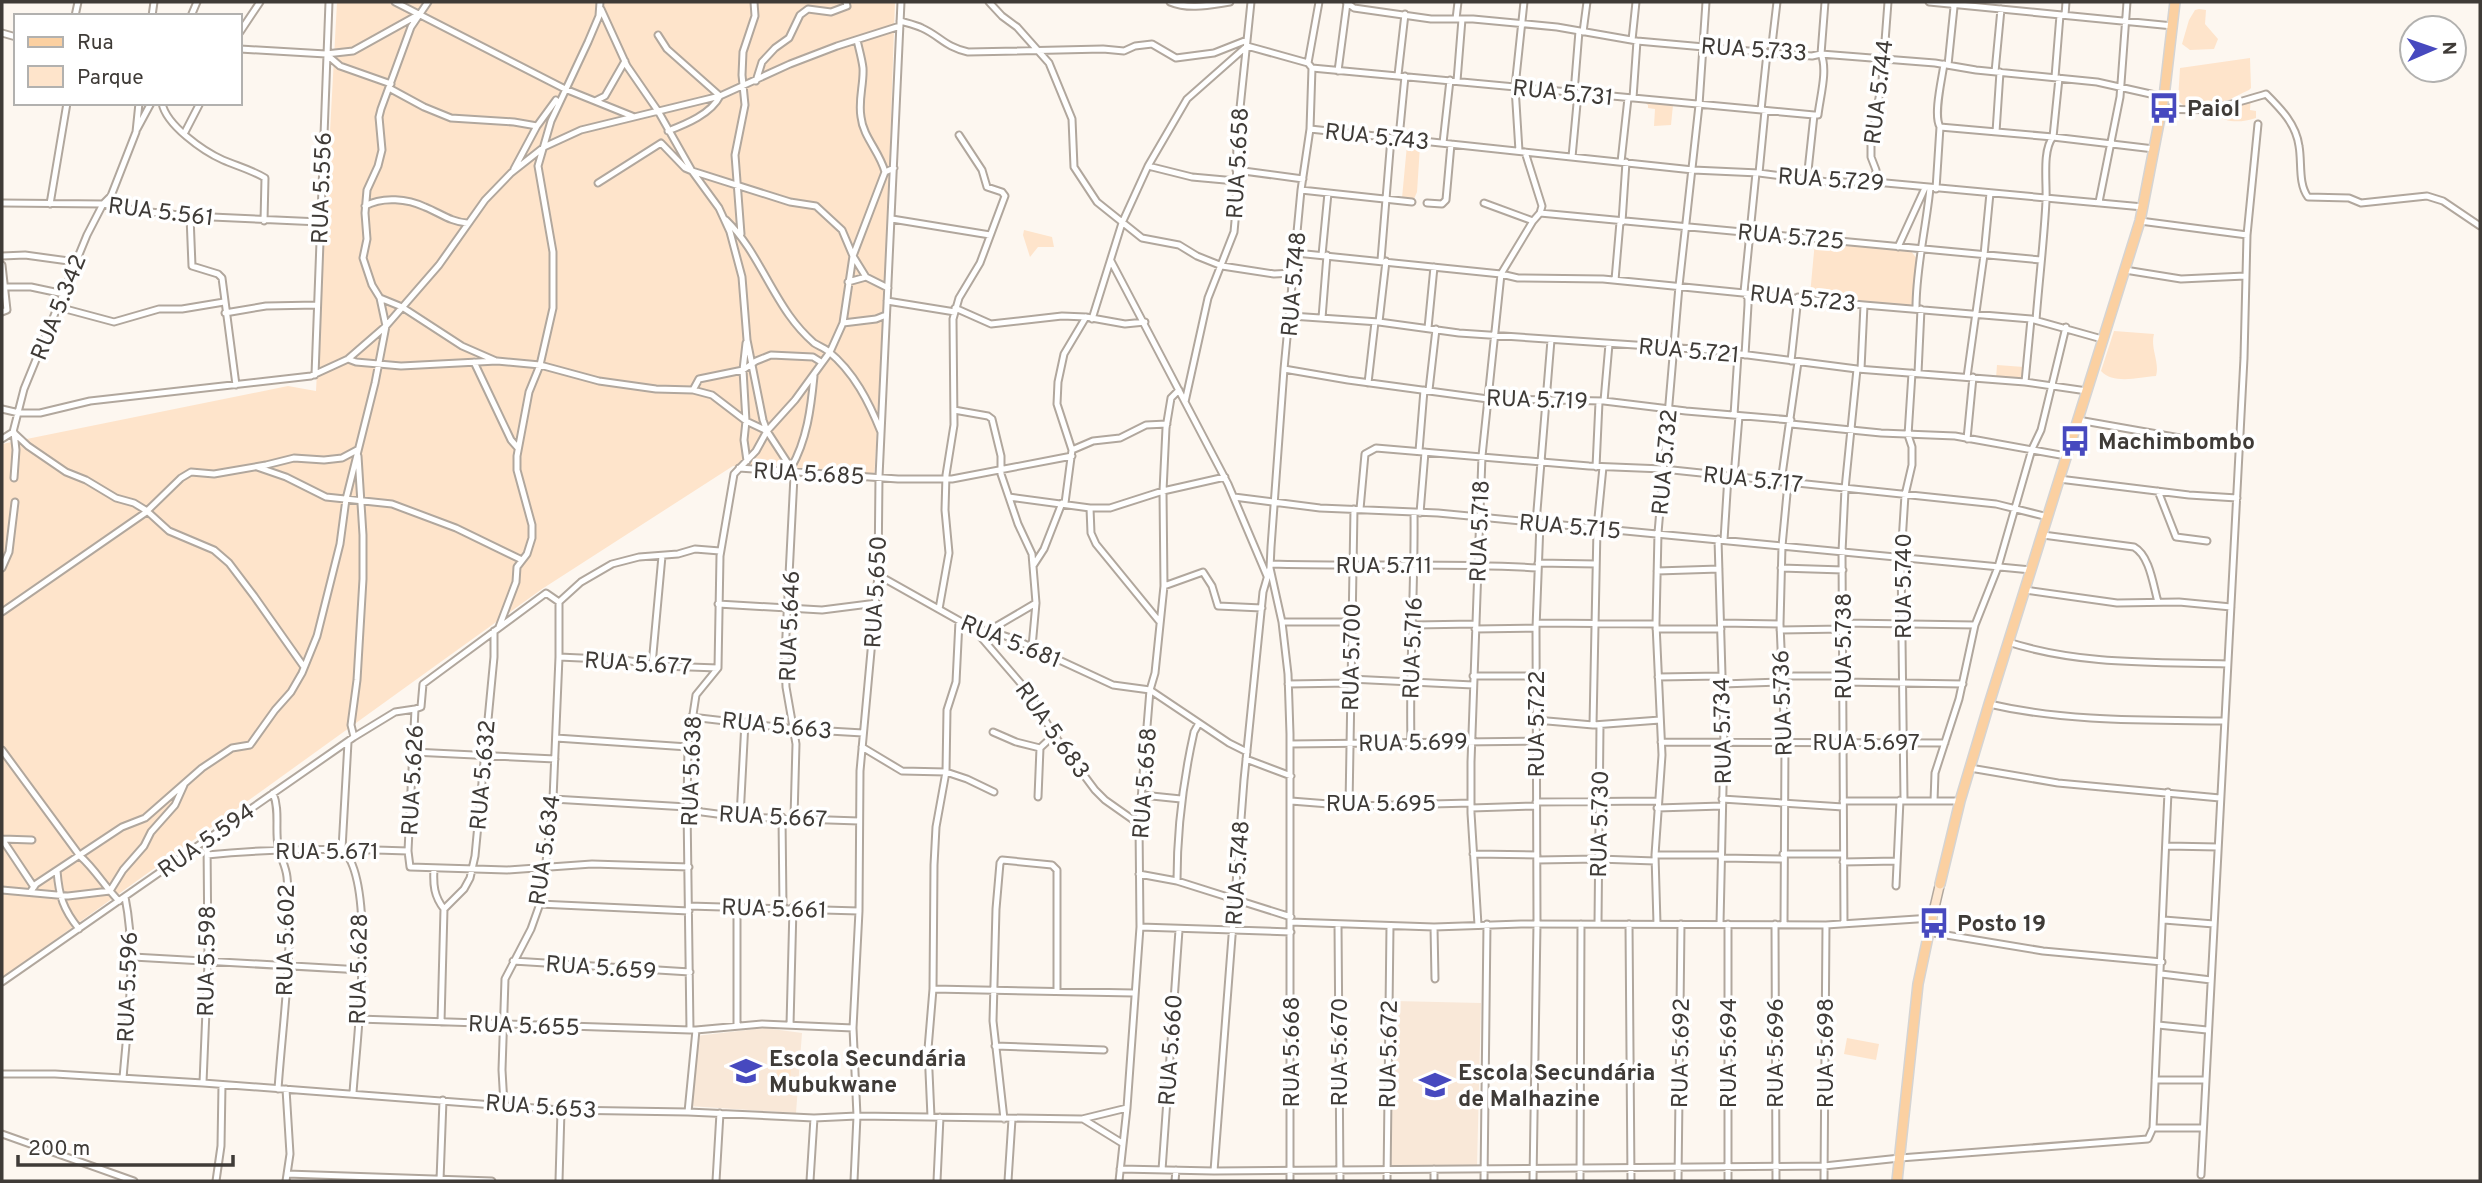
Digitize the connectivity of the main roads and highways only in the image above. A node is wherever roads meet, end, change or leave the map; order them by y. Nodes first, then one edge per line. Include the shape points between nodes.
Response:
1 (2175, 2) edge
2 (1940, 884) joint
3 (1932, 918) junction
4 (1897, 1181) edge

1 - 2 main road via 2163,102 2140,221 1989,704
2 - 3 main road
3 - 4 main road via 1902,1108
3 - 4 main road via 1918,984

